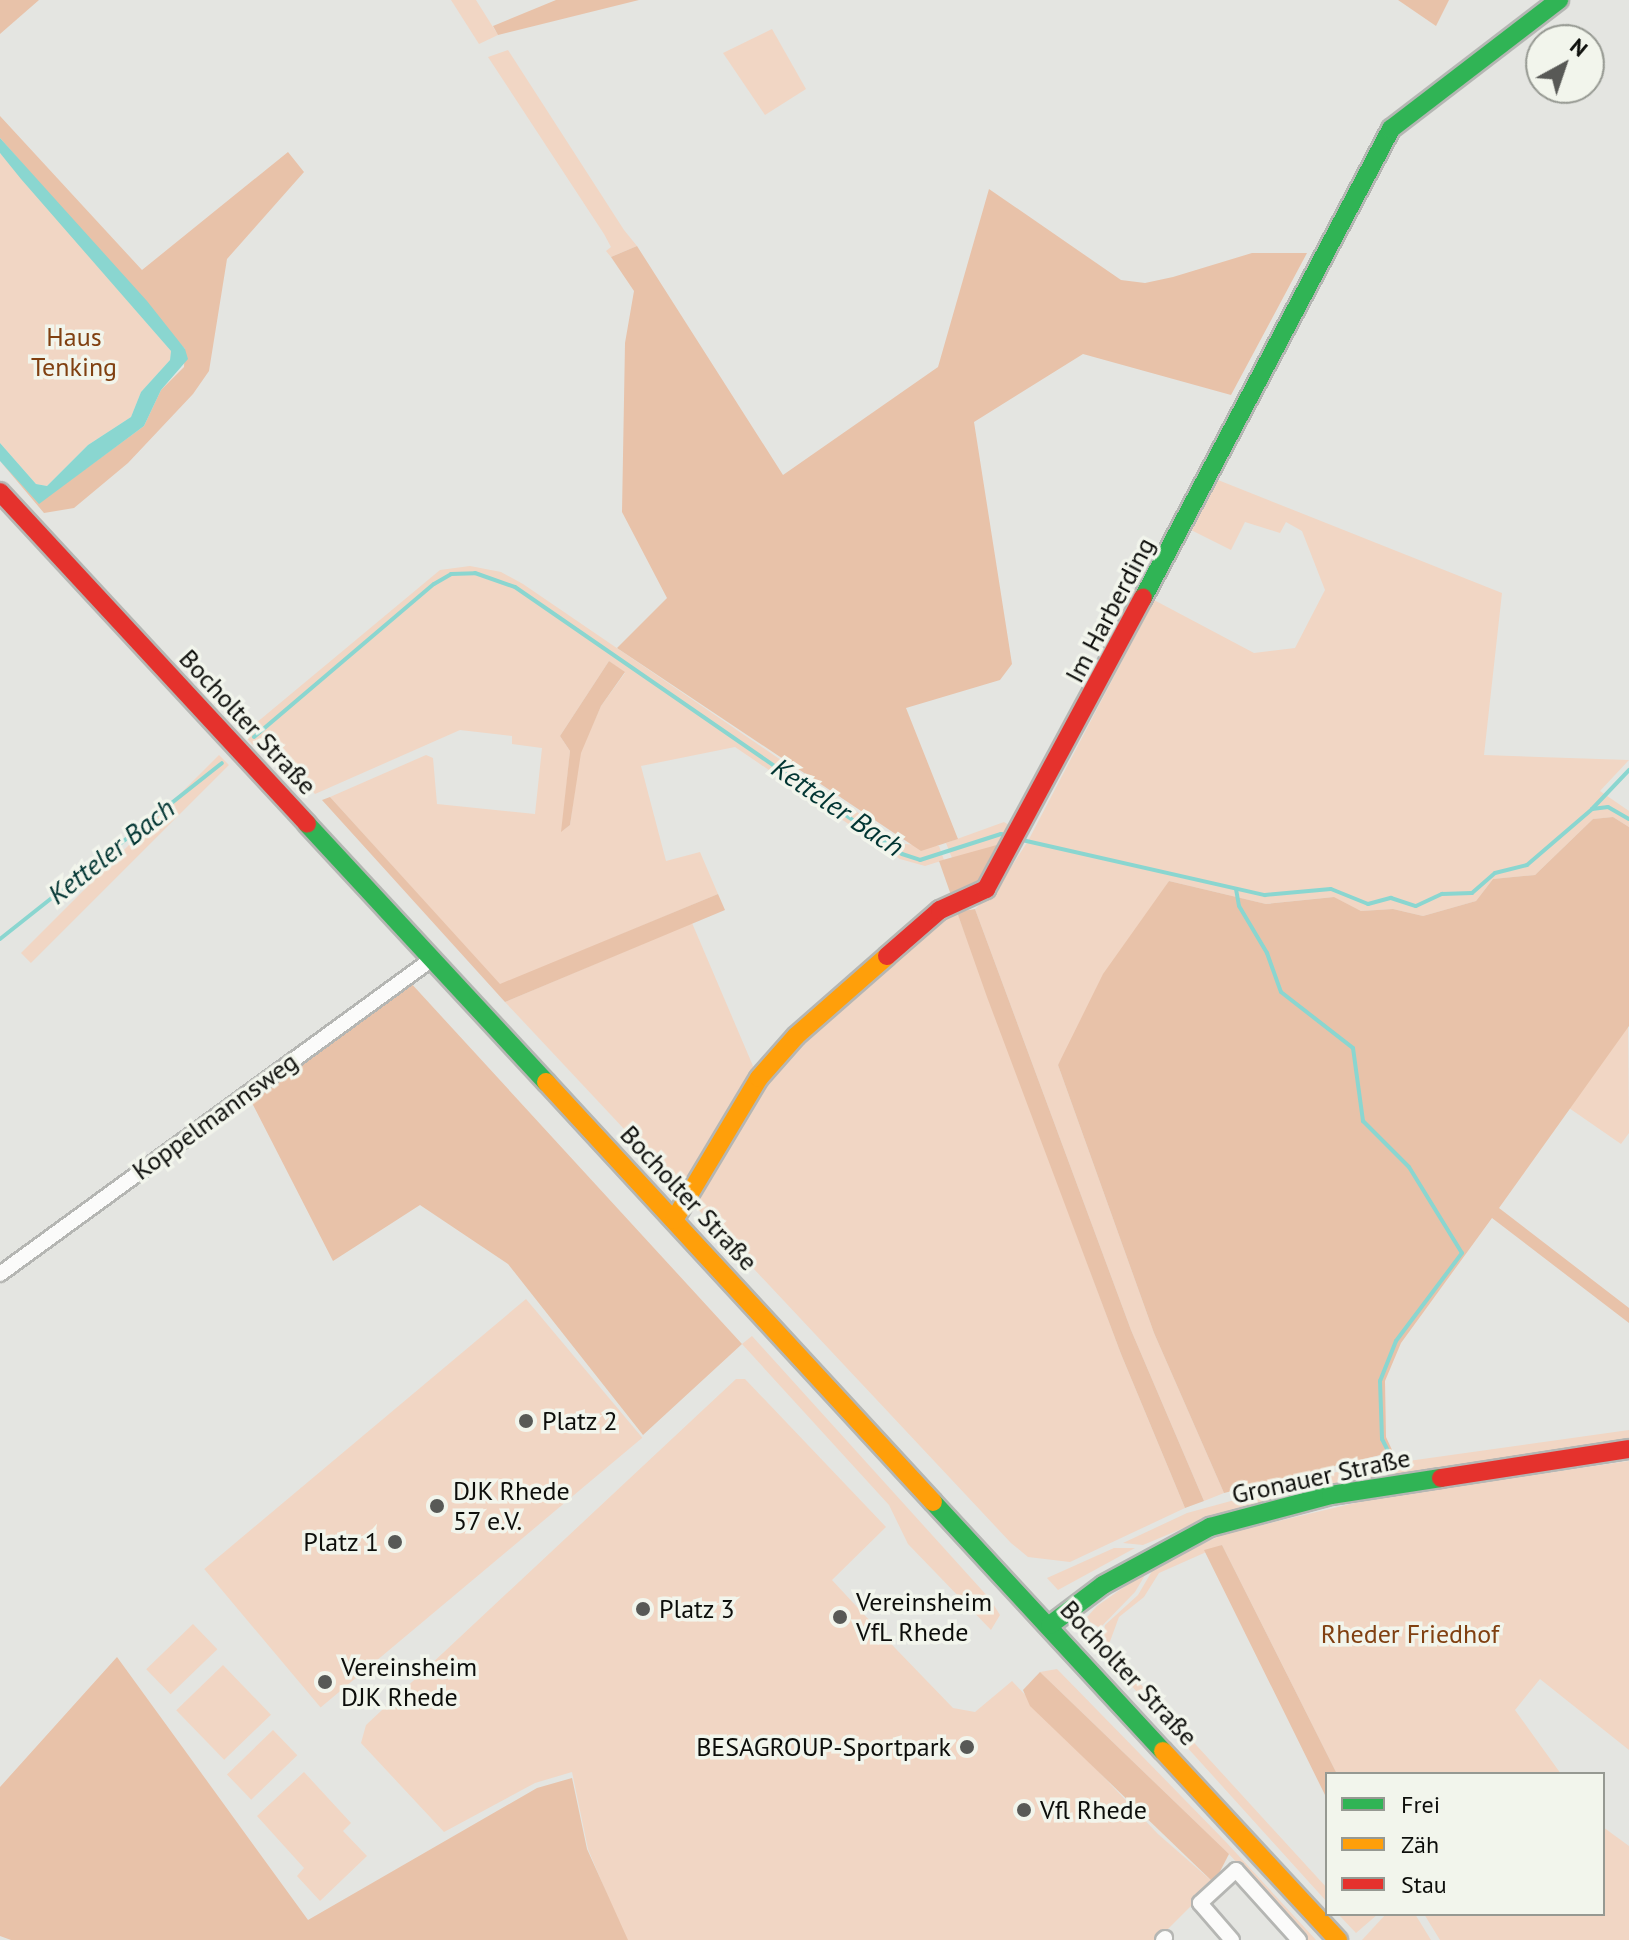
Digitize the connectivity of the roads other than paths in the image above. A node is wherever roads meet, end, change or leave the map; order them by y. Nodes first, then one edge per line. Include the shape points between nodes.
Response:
1 (1559, 0) edge
2 (0, 492) edge
3 (432, 959) junction
4 (674, 1220) junction
5 (0, 1274) edge
6 (1629, 1449) edge
7 (1050, 1625) junction
8 (1232, 1940) edge
9 (1299, 1940) edge
10 (1338, 1940) edge

1 - 4 main road, Im Harberding via 1391,129 986,889 940,910 796,1036 759,1078
2 - 3 main road, Bocholter Straße
3 - 4 main road, Bocholter Straße
3 - 5 street, Koppelmannsweg
4 - 7 main road, Bocholter Straße
6 - 7 main road, Gronauer Straße via 1331,1495 1210,1527 1103,1585
7 - 10 main road, Bocholter Straße
8 - 9 street via 1200,1903 1236,1870

